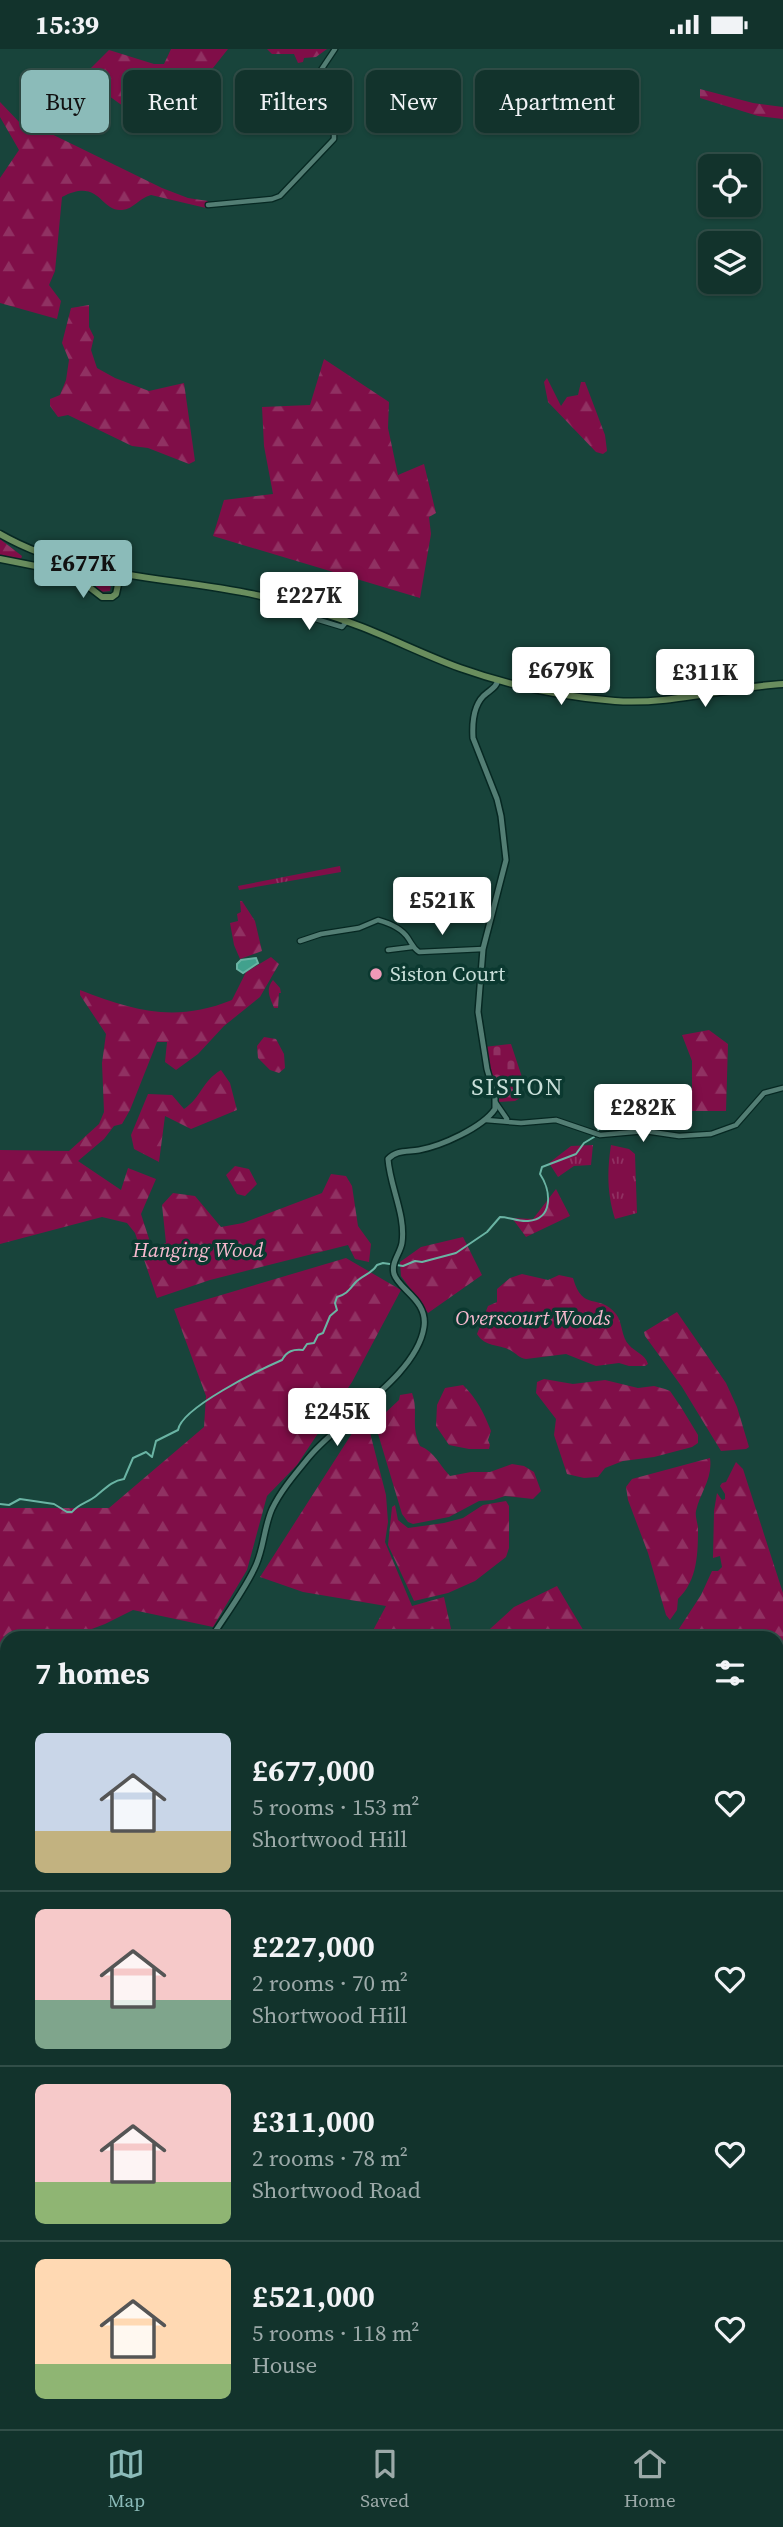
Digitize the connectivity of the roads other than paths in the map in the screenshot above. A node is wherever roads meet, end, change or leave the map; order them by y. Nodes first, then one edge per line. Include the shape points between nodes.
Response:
1 (335, 49) edge
2 (208, 205) dead end
3 (0, 534) edge
4 (0, 559) edge
5 (120, 575) junction
6 (495, 679) junction
7 (783, 684) edge
8 (300, 941) dead end
9 (412, 947) junction
10 (483, 949) junction
11 (388, 950) dead end
12 (783, 1088) edge
13 (496, 1103) junction
14 (485, 1119) junction
15 (507, 1120) junction
16 (215, 1631) edge

1 - 2 street via 320,73 302,89 334,131 334,139 281,196
3 - 5 main road via 57,560
4 - 5 main road via 71,573 107,598 116,594
5 - 6 main road via 286,602 348,621
6 - 7 main road via 634,702
6 - 10 street via 496,685 475,710 473,738 497,799 506,860
8 - 9 street via 379,920 401,930
9 - 10 street via 419,952
9 - 11 street
10 - 13 street via 478,1024
12 - 15 street via 764,1093 736,1125 711,1134 645,1131 600,1135 556,1120
13 - 14 street
13 - 15 street
14 - 15 street
14 - 16 street via 438,1145 388,1159 401,1224 402,1244 394,1266 397,1279 423,1314 425,1326 392,1382 311,1454 291,1480 272,1510 256,1565

